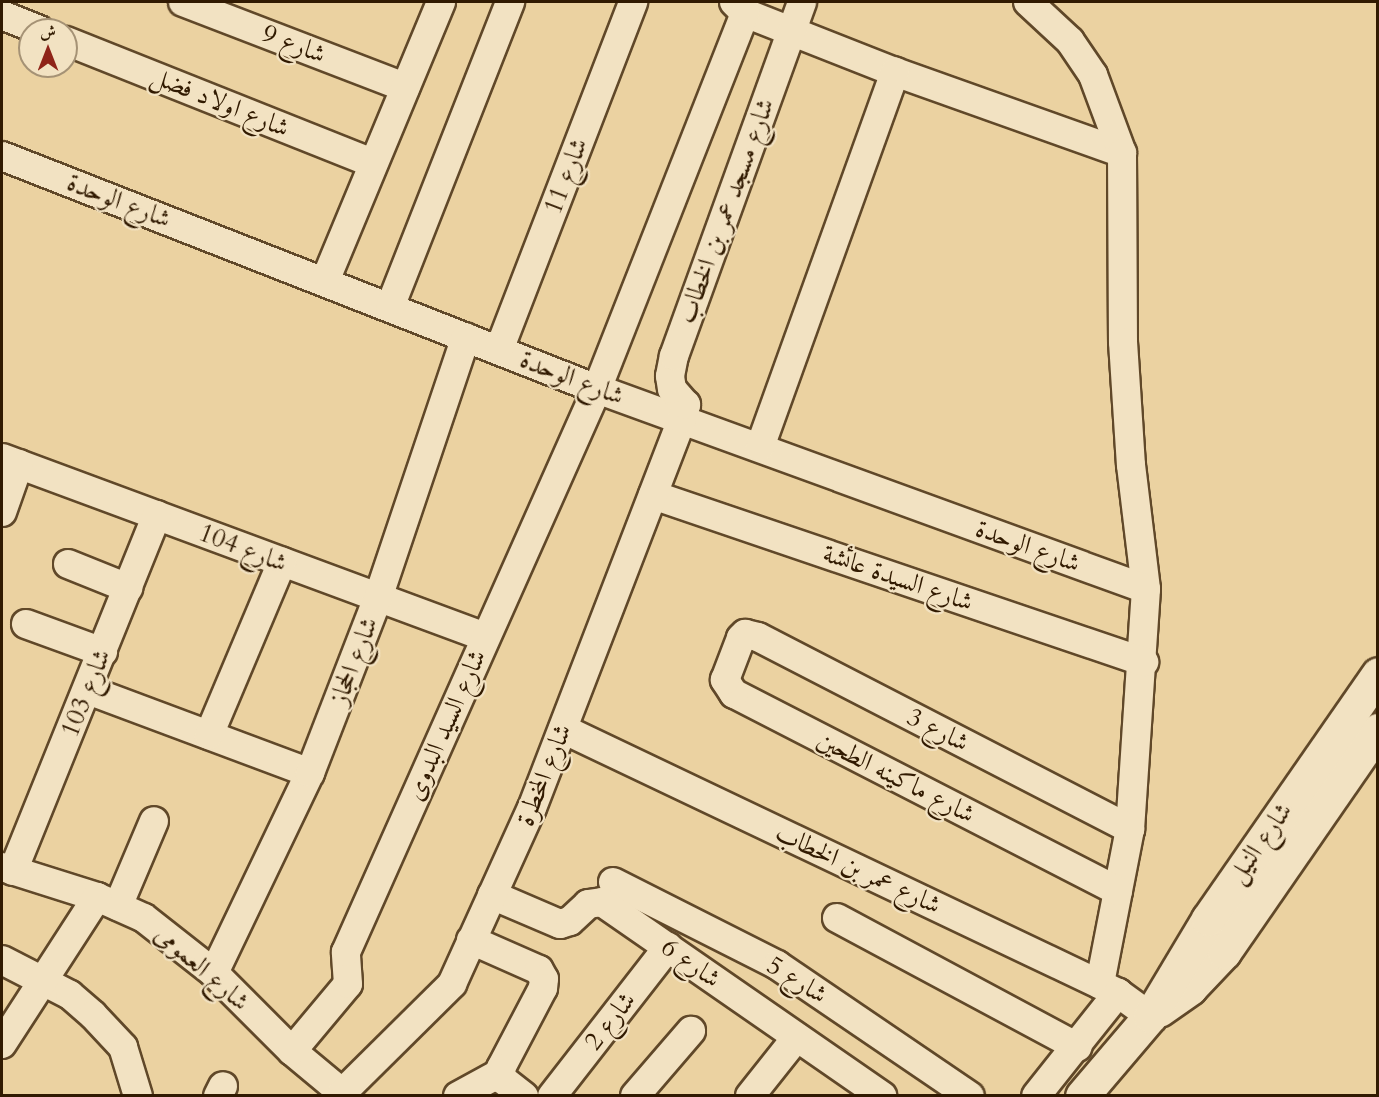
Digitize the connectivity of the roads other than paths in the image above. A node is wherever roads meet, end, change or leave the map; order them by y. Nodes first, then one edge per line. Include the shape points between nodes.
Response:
1 (183, 2) edge
2 (441, 2) edge
3 (510, 2) edge
4 (633, 2) edge
5 (802, 2) edge
6 (1028, 2) edge
7 (740, 7) edge
8 (2, 15) edge
9 (18, 21) edge
10 (791, 30) junction
11 (78, 46) edge
12 (896, 72) junction
13 (405, 87) junction
14 (1122, 153) junction
15 (2, 156) edge
16 (373, 164) junction
17 (325, 281) junction
18 (390, 307) junction
19 (466, 337) junction
20 (499, 350) junction
21 (597, 389) junction
22 (682, 419) junction
23 (760, 447) junction
24 (10, 461) edge
25 (652, 495) junction
26 (2, 512) edge
27 (157, 515) junction
28 (282, 562) junction
29 (68, 564) dead end
30 (128, 588) junction
31 (1146, 589) junction
32 (378, 598) junction
33 (26, 624) dead end
34 (745, 634) joint
35 (485, 637) junction
36 (103, 652) junction
37 (1144, 662) junction
38 (1377, 674) edge
39 (88, 690) junction
40 (563, 729) junction
41 (1377, 730) edge
42 (209, 735) junction
43 (310, 773) junction
44 (154, 821) dead end
45 (1130, 829) junction
46 (7, 869) edge
47 (613, 882) dead end
48 (1118, 891) junction
49 (492, 895) junction
50 (108, 902) junction
51 (837, 918) dead end
52 (471, 940) junction
53 (668, 947) junction
54 (2, 960) edge
55 (214, 973) junction
56 (43, 981) junction
57 (1109, 988) junction
58 (1150, 1016) junction
59 (691, 1032) dead end
60 (797, 1037) junction
61 (2, 1044) edge
62 (1078, 1047) junction
63 (292, 1051) junction
64 (500, 1073) junction
65 (344, 1094) edge
66 (138, 1095) edge
67 (458, 1095) edge
68 (524, 1095) edge
69 (552, 1095) edge
70 (635, 1095) edge
71 (750, 1095) edge
72 (882, 1095) edge
73 (970, 1095) edge
74 (1036, 1095) edge
75 (1082, 1095) edge

1 - 13 street, شارع 9
2 - 13 street
3 - 18 street
4 - 20 street, شارع 11
5 - 10 street, شارع مسجد عمر بن الخطاب
6 - 14 street via 1070,41 1093,75
7 - 10 street
7 - 21 street, شارع السيد البدوى
8 - 9 street
10 - 12 street
10 - 22 street, شارع مسجد عمر بن الخطاب via 674,356 670,376 672,389 686,405
11 - 16 street, شارع اولاد فضل
12 - 14 street
12 - 23 street
13 - 16 street
14 - 31 street via 1123,342 1131,465
15 - 17 street, شارع الوحدة
16 - 17 street
17 - 18 street, شارع الوحدة
18 - 19 street, شارع الوحدة
19 - 20 street, شارع الوحدة
19 - 32 street, شارع الحجاز
20 - 21 street, شارع الوحدة
21 - 22 street, شارع الوحدة
21 - 35 street, شارع السيد البدوى
22 - 23 street, شارع الوحدة
22 - 25 street, شارع المخطرة
23 - 31 street, شارع الوحدة
24 - 26 street
24 - 27 street, شارع 104
25 - 37 street, شارع السيدة عائشة
25 - 40 street, شارع المخطرة
27 - 28 street, شارع 104
27 - 30 street, شارع 103
28 - 32 street, شارع 104
28 - 42 street
29 - 30 street
30 - 36 street, شارع 103
31 - 37 street
32 - 35 street, شارع 104
32 - 43 street, شارع الحجاز
33 - 36 street
34 - 45 street, شارع 3
34 - 48 street, شارع ماكينه الطحين via 725,680 734,694
35 - 63 street, شارع السيد البدوى via 346,952 348,984
36 - 39 street, شارع 103
37 - 45 street
38 - 58 street, شارع النيل via 1208,919
39 - 42 street
39 - 46 street, شارع 103
40 - 49 street, شارع المخطرة
40 - 57 street, شارع عمر بن الخطاب
41 - 58 street, شارع النيل via 1224,952 1190,988
42 - 43 street
43 - 55 street, شارع الحجاز
44 - 50 street
45 - 48 street
46 - 50 street, شارع العمومى
47 - 73 street, شارع 5 via 777,965
48 - 57 street
49 - 52 street, شارع المخطرة
49 - 53 street, شارع 6 via 560,924 570,921 588,904 602,902
50 - 55 street, شارع العمومى via 144,918
50 - 56 street
51 - 62 street
52 - 64 street via 539,970 544,980
52 - 65 street, شارع المخطرة via 452,984 441,998
53 - 60 street, شارع 6
53 - 69 street, شارع 2
54 - 56 street
55 - 63 street, شارع العمومى
56 - 61 street
56 - 66 street via 70,994 123,1047
57 - 58 street, شارع عمر بن الخطاب
57 - 62 street
58 - 75 street, شارع النيل
59 - 70 street
60 - 71 street
60 - 72 street, شارع 6
62 - 74 street
63 - 65 street, شارع العمومى
64 - 67 street
64 - 68 street

